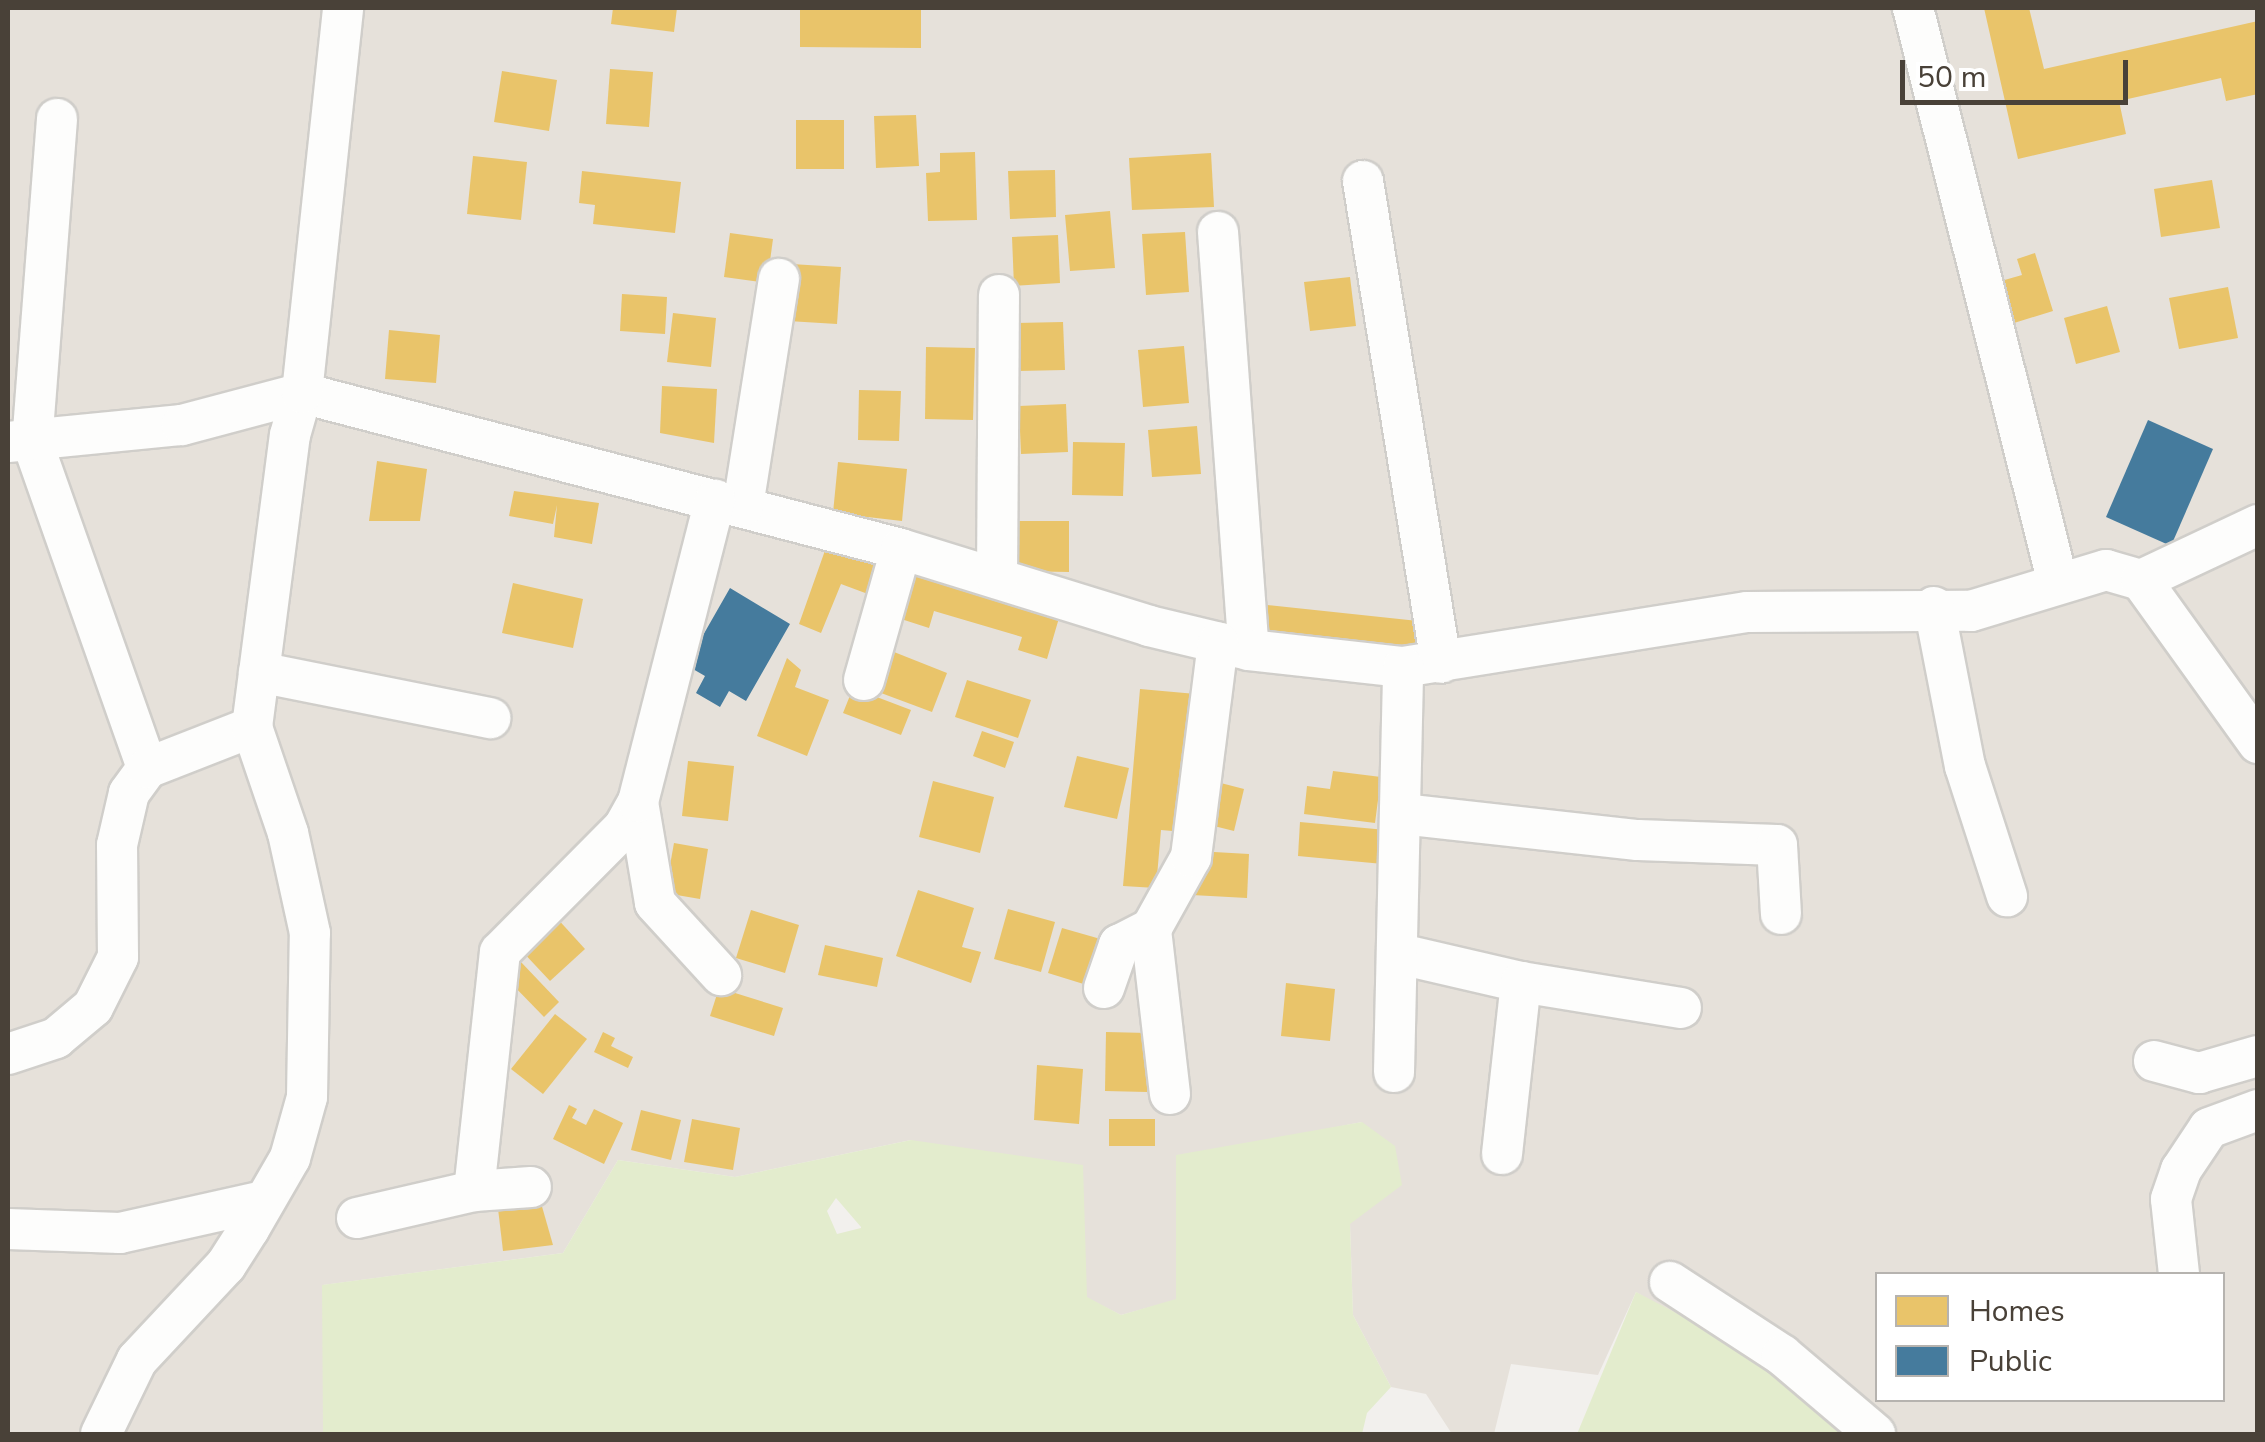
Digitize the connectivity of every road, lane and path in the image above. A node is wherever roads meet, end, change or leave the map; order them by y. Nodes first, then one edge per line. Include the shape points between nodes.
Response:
1 (343, 8) edge
2 (1912, 8) edge
3 (57, 119) dead end
4 (1362, 181) dead end
5 (1218, 232) dead end
6 (779, 279) dead end
7 (999, 295) dead end
8 (302, 393) junction
9 (20, 441) edge
10 (729, 503) junction
11 (2258, 526) edge
12 (901, 549) junction
13 (997, 578) junction
14 (2141, 580) junction
15 (2058, 584) junction
16 (1934, 607) junction
17 (1234, 646) junction
18 (1422, 665) junction
19 (259, 672) junction
20 (864, 680) dead end
21 (490, 718) dead end
22 (252, 727) junction
23 (2258, 743) edge
24 (147, 768) junction
25 (638, 802) junction
26 (1402, 814) junction
27 (2007, 896) dead end
28 (1781, 914) dead end
29 (1151, 929) junction
30 (1400, 954) junction
31 (721, 975) dead end
32 (1521, 982) junction
33 (1104, 988) dead end
34 (1681, 1008) dead end
35 (8, 1054) edge
36 (2258, 1056) edge
37 (2154, 1062) dead end
38 (1394, 1072) dead end
39 (1170, 1094) dead end
40 (2258, 1110) edge
41 (1502, 1154) dead end
42 (532, 1187) dead end
43 (474, 1191) junction
44 (263, 1202) junction
45 (358, 1218) dead end
46 (8, 1229) edge
47 (2179, 1272) edge
48 (1670, 1282) dead end
49 (101, 1434) edge
50 (1875, 1434) edge

1 - 8 street
2 - 15 street
3 - 9 street
4 - 18 street
5 - 17 street
6 - 10 street
7 - 13 street
8 - 9 street via 198,422
8 - 10 street
8 - 19 street via 290,434
9 - 24 street
10 - 12 street
10 - 25 street
11 - 14 street
12 - 13 street
12 - 20 street
13 - 17 street
14 - 15 street via 2106,570
14 - 23 street
15 - 16 street via 1972,610
16 - 18 street via 1747,612
16 - 27 street via 1965,766
17 - 18 street
17 - 29 street via 1191,857
18 - 26 street
19 - 21 street
19 - 22 street
22 - 24 street
22 - 44 street via 288,834 311,952 307,1097 290,1158
24 - 35 street via 130,793 117,845 118,957 110,974 93,1007 56,1038
25 - 31 street via 656,903
25 - 43 street via 624,826 500,952
26 - 28 street via 1608,838 1777,845
26 - 30 street
29 - 33 street via 1119,945
29 - 39 street
30 - 32 street
30 - 38 street
32 - 34 street
32 - 41 street
36 - 37 street via 2198,1073
40 - 47 street via 2209,1128 2181,1170 2171,1199
42 - 43 street
43 - 45 street
44 - 46 street via 120,1233
44 - 49 street via 226,1265 137,1360
48 - 50 street via 1782,1355

